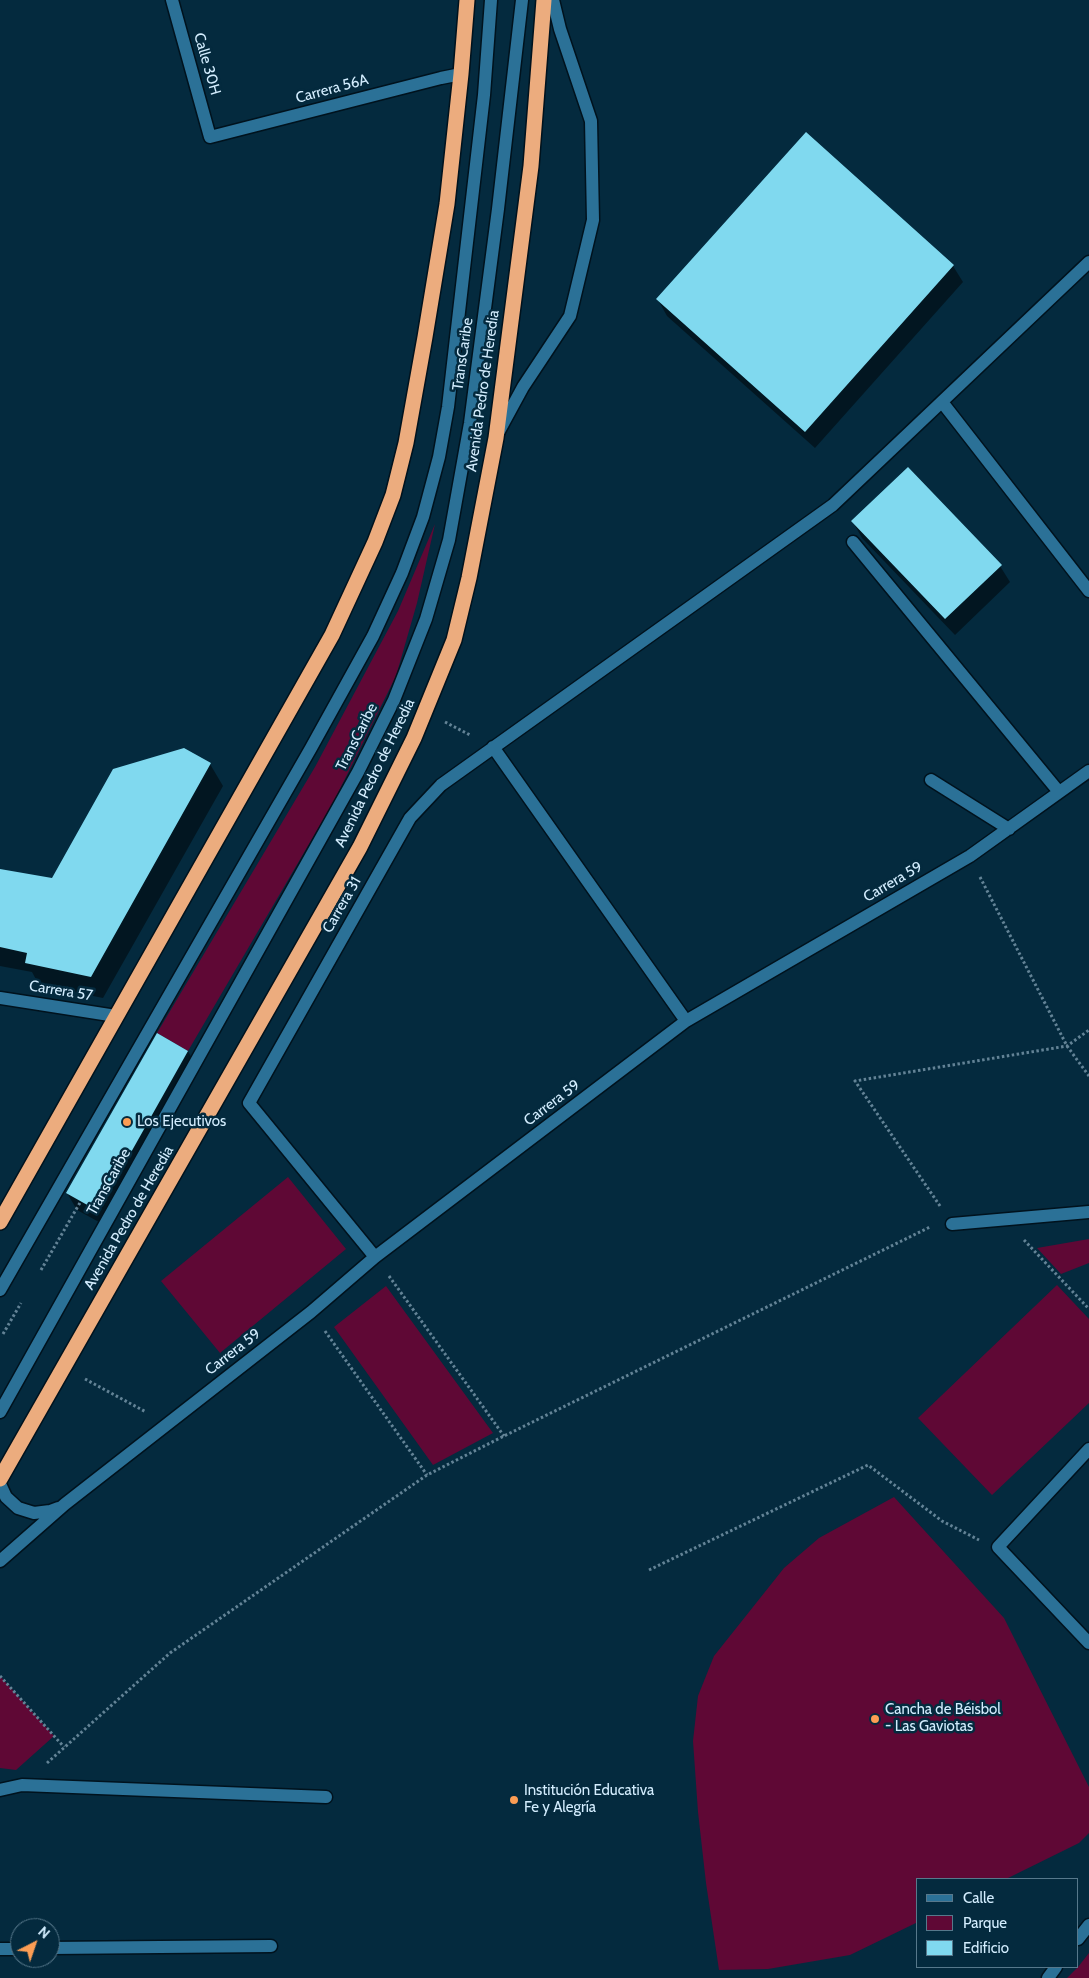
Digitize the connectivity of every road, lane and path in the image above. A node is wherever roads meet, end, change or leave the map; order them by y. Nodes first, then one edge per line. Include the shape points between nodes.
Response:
1 (172, 0) edge
2 (467, 0) edge
3 (491, 0) edge
4 (522, 0) edge
5 (544, 0) edge
6 (553, 0) edge
7 (461, 74) junction
8 (210, 138) joint
9 (1089, 262) edge
10 (942, 402) junction
11 (496, 438) junction
12 (853, 542) dead end
13 (1089, 591) edge
14 (442, 720) dead end
15 (493, 747) junction
16 (1089, 771) edge
17 (931, 780) dead end
18 (1059, 792) junction
19 (1009, 829) junction
20 (970, 856) junction
21 (0, 998) edge
22 (116, 1016) junction
23 (686, 1021) junction
24 (1089, 1030) edge
25 (1067, 1046) junction
26 (1089, 1076) edge
27 (1089, 1212) edge
28 (1005, 1220) junction
29 (0, 1222) edge
30 (952, 1224) joint
31 (920, 1232) dead end
32 (375, 1257) junction
33 (0, 1290) edge
34 (1089, 1309) edge
35 (311, 1312) junction
36 (85, 1379) dead end
37 (0, 1412) edge
38 (167, 1424) junction
39 (504, 1436) junction
40 (1089, 1449) edge
41 (427, 1475) junction
42 (0, 1480) edge
43 (0, 1484) edge
44 (65, 1504) junction
45 (998, 1547) junction
46 (0, 1561) edge
47 (649, 1570) dead end
48 (1089, 1643) edge
49 (0, 1676) edge
50 (64, 1747) junction
51 (22, 1785) junction
52 (0, 1790) edge
53 (326, 1797) dead end
54 (271, 1946) dead end
55 (60, 1948) edge

1 - 8 street, Calle 30H
2 - 7 highway
3 - 33 street, TransCaribe via 484,94 448,407 426,509 402,573 311,748
4 - 37 street, TransCaribe via 470,424 449,540 426,620 394,700 358,772
5 - 11 highway, Avenida Pedro de Heredia via 530,166
6 - 11 street via 591,120 593,220 570,316 523,387
7 - 8 street, Carrera 56A
7 - 22 highway via 447,204 406,443 393,495 372,550 332,635
9 - 10 street, Carrera 31
10 - 13 street
10 - 15 street, Carrera 31 via 833,505
11 - 42 highway, Avenida Pedro de Heredia via 454,640 395,780
12 - 18 street
14 - 15 path
15 - 23 street
15 - 32 street, Carrera 31 via 440,785 410,818 249,1103
16 - 18 street, Carrera 59
17 - 19 street
18 - 19 street, Carrera 59
19 - 20 street, Carrera 59
20 - 23 street, Carrera 59
20 - 25 path
21 - 22 street, Carrera 57
22 - 29 highway
23 - 32 street, Carrera 59
24 - 25 path
25 - 26 path
25 - 30 path via 856,1081
27 - 28 street
28 - 30 street
28 - 34 path
31 - 39 path
32 - 35 street, Carrera 59
32 - 39 path
35 - 38 street, Carrera 59
35 - 41 path
36 - 38 path
38 - 44 street, Carrera 59
39 - 41 path
40 - 45 street
41 - 50 path via 170,1653
43 - 44 street, Carrera 59 via 6,1497 18,1508 34,1513 50,1511
44 - 46 street, Carrera 59
45 - 47 path via 942,1521 868,1465
45 - 48 street
49 - 50 path
50 - 51 path
51 - 52 street
51 - 53 street
54 - 55 street

